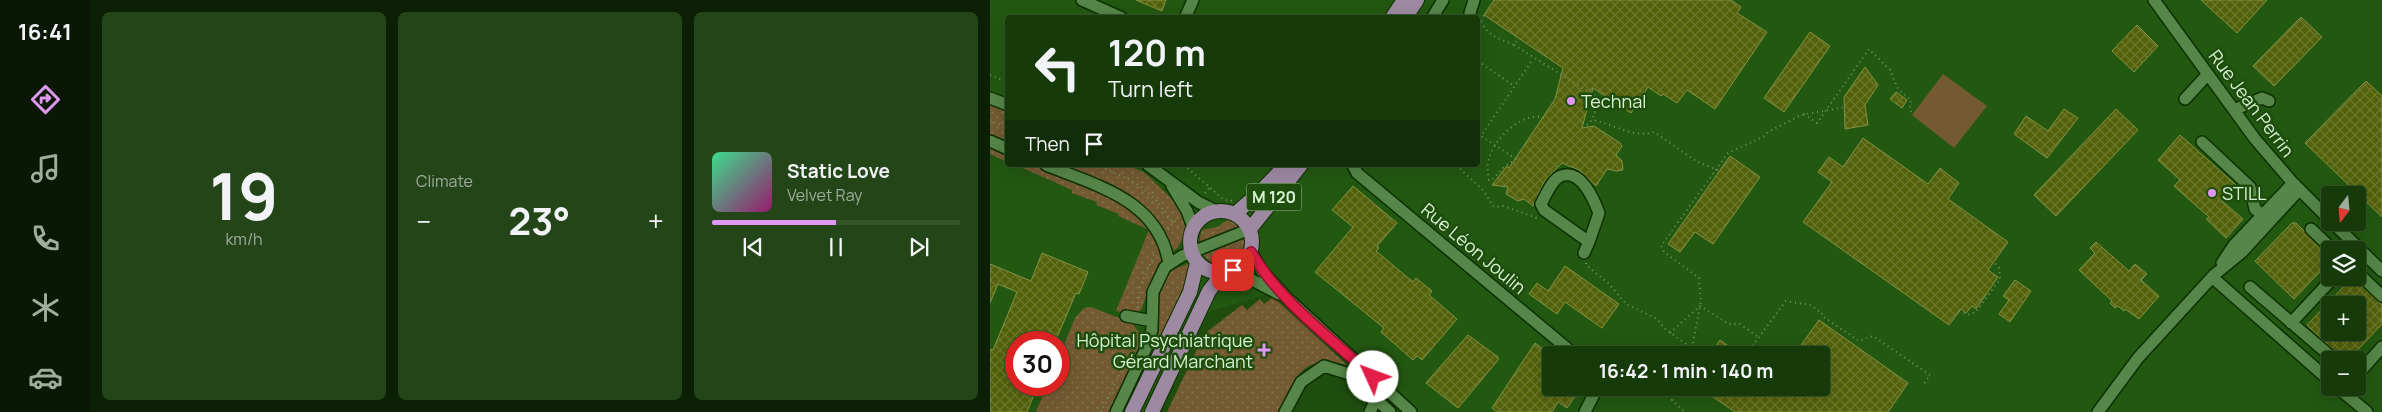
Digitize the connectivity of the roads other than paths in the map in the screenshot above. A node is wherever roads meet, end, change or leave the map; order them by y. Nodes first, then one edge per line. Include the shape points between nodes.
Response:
1 (1082, 0) edge
2 (1193, 0) edge
3 (1404, 0) edge
4 (1417, 0) edge
5 (1444, 0) edge
6 (1474, 0) edge
7 (1478, 0) edge
8 (1483, 0) edge
9 (2154, 0) edge
10 (1470, 13) dead end
11 (1115, 15) edge
12 (1187, 15) edge
13 (1394, 15) edge
14 (1407, 15) edge
15 (1434, 15) edge
16 (2208, 74) junction
17 (990, 98) edge
18 (2185, 99) dead end
19 (2269, 101) dead end
20 (1005, 104) edge
21 (2234, 110) junction
22 (990, 141) edge
23 (2202, 142) dead end
24 (1005, 148) edge
25 (1051, 167) edge
26 (1151, 167) edge
27 (1284, 167) edge
28 (1299, 167) edge
29 (1354, 167) edge
30 (1170, 182) junction
31 (2296, 186) junction
32 (1216, 211) junction
33 (2321, 211) edge
34 (1235, 214) junction
35 (2266, 219) junction
36 (1193, 227) junction
37 (1250, 229) junction
38 (2311, 229) dead end
39 (2341, 231) edge
40 (2324, 241) edge
41 (1587, 248) joint
42 (1251, 252) junction
43 (2367, 256) joint
44 (1194, 258) junction
45 (1168, 264) junction
46 (2382, 271) edge
47 (1228, 272) junction
48 (2213, 276) junction
49 (2366, 281) edge
50 (2326, 286) edge
51 (2250, 287) dead end
52 (2382, 296) edge
53 (1287, 298) junction
54 (1126, 316) dead end
55 (1152, 321) junction
56 (2291, 323) junction
57 (1564, 346) edge
58 (2382, 347) edge
59 (2324, 351) edge
60 (2366, 365) edge
61 (2321, 373) edge
62 (1594, 396) edge
63 (2348, 396) edge
64 (1376, 399) junction
65 (1116, 412) edge
66 (1132, 412) edge
67 (1152, 412) edge
68 (1285, 412) edge
69 (1370, 412) edge
70 (1390, 412) edge
71 (1411, 412) edge
72 (1585, 412) edge
73 (2098, 412) edge
74 (2367, 412) edge

1 - 11 street
2 - 12 street
3 - 13 main road
4 - 14 main road
5 - 15 street
6 - 10 street
7 - 8 street
9 - 16 street, Rue Jean Perrin
16 - 18 street
16 - 21 street, Rue Jean Perrin
17 - 20 street
19 - 21 street via 2262,98
21 - 31 street, Rue Jean Perrin
22 - 24 street
23 - 35 street via 2250,186 2255,209
25 - 45 street via 1125,198 1139,208 1161,240
26 - 30 street
27 - 34 main road, M 120
28 - 37 main road, M 120
29 - 57 street, Rue Léon Joulin via 1357,173
30 - 32 street
30 - 36 street
31 - 33 street, Rue Jean Perrin
31 - 35 street
32 - 34 main road
32 - 36 main road via 1199,219
34 - 37 main road
35 - 48 street via 2234,245
36 - 44 main road via 1189,240
37 - 42 main road
37 - 44 street
38 - 40 street
39 - 43 street, Rue Jean Perrin
41 - 41 street via 1599,213 1590,191 1570,175 1561,175 1541,204
42 - 47 main road via 1244,263
42 - 53 street
43 - 46 street, Rue Jean Perrin
44 - 45 street
44 - 47 main road via 1205,269
44 - 66 main road via 1190,292
45 - 55 street via 1154,287
47 - 53 street
47 - 67 main road via 1209,291
48 - 61 street
48 - 73 street via 2138,358
49 - 52 street
50 - 56 street
51 - 56 street
53 - 71 street
54 - 55 street
55 - 65 street via 1146,349
56 - 59 street
58 - 60 street
62 - 72 street
63 - 74 street
64 - 68 street via 1349,374 1324,366 1301,382
64 - 69 street
64 - 70 street

